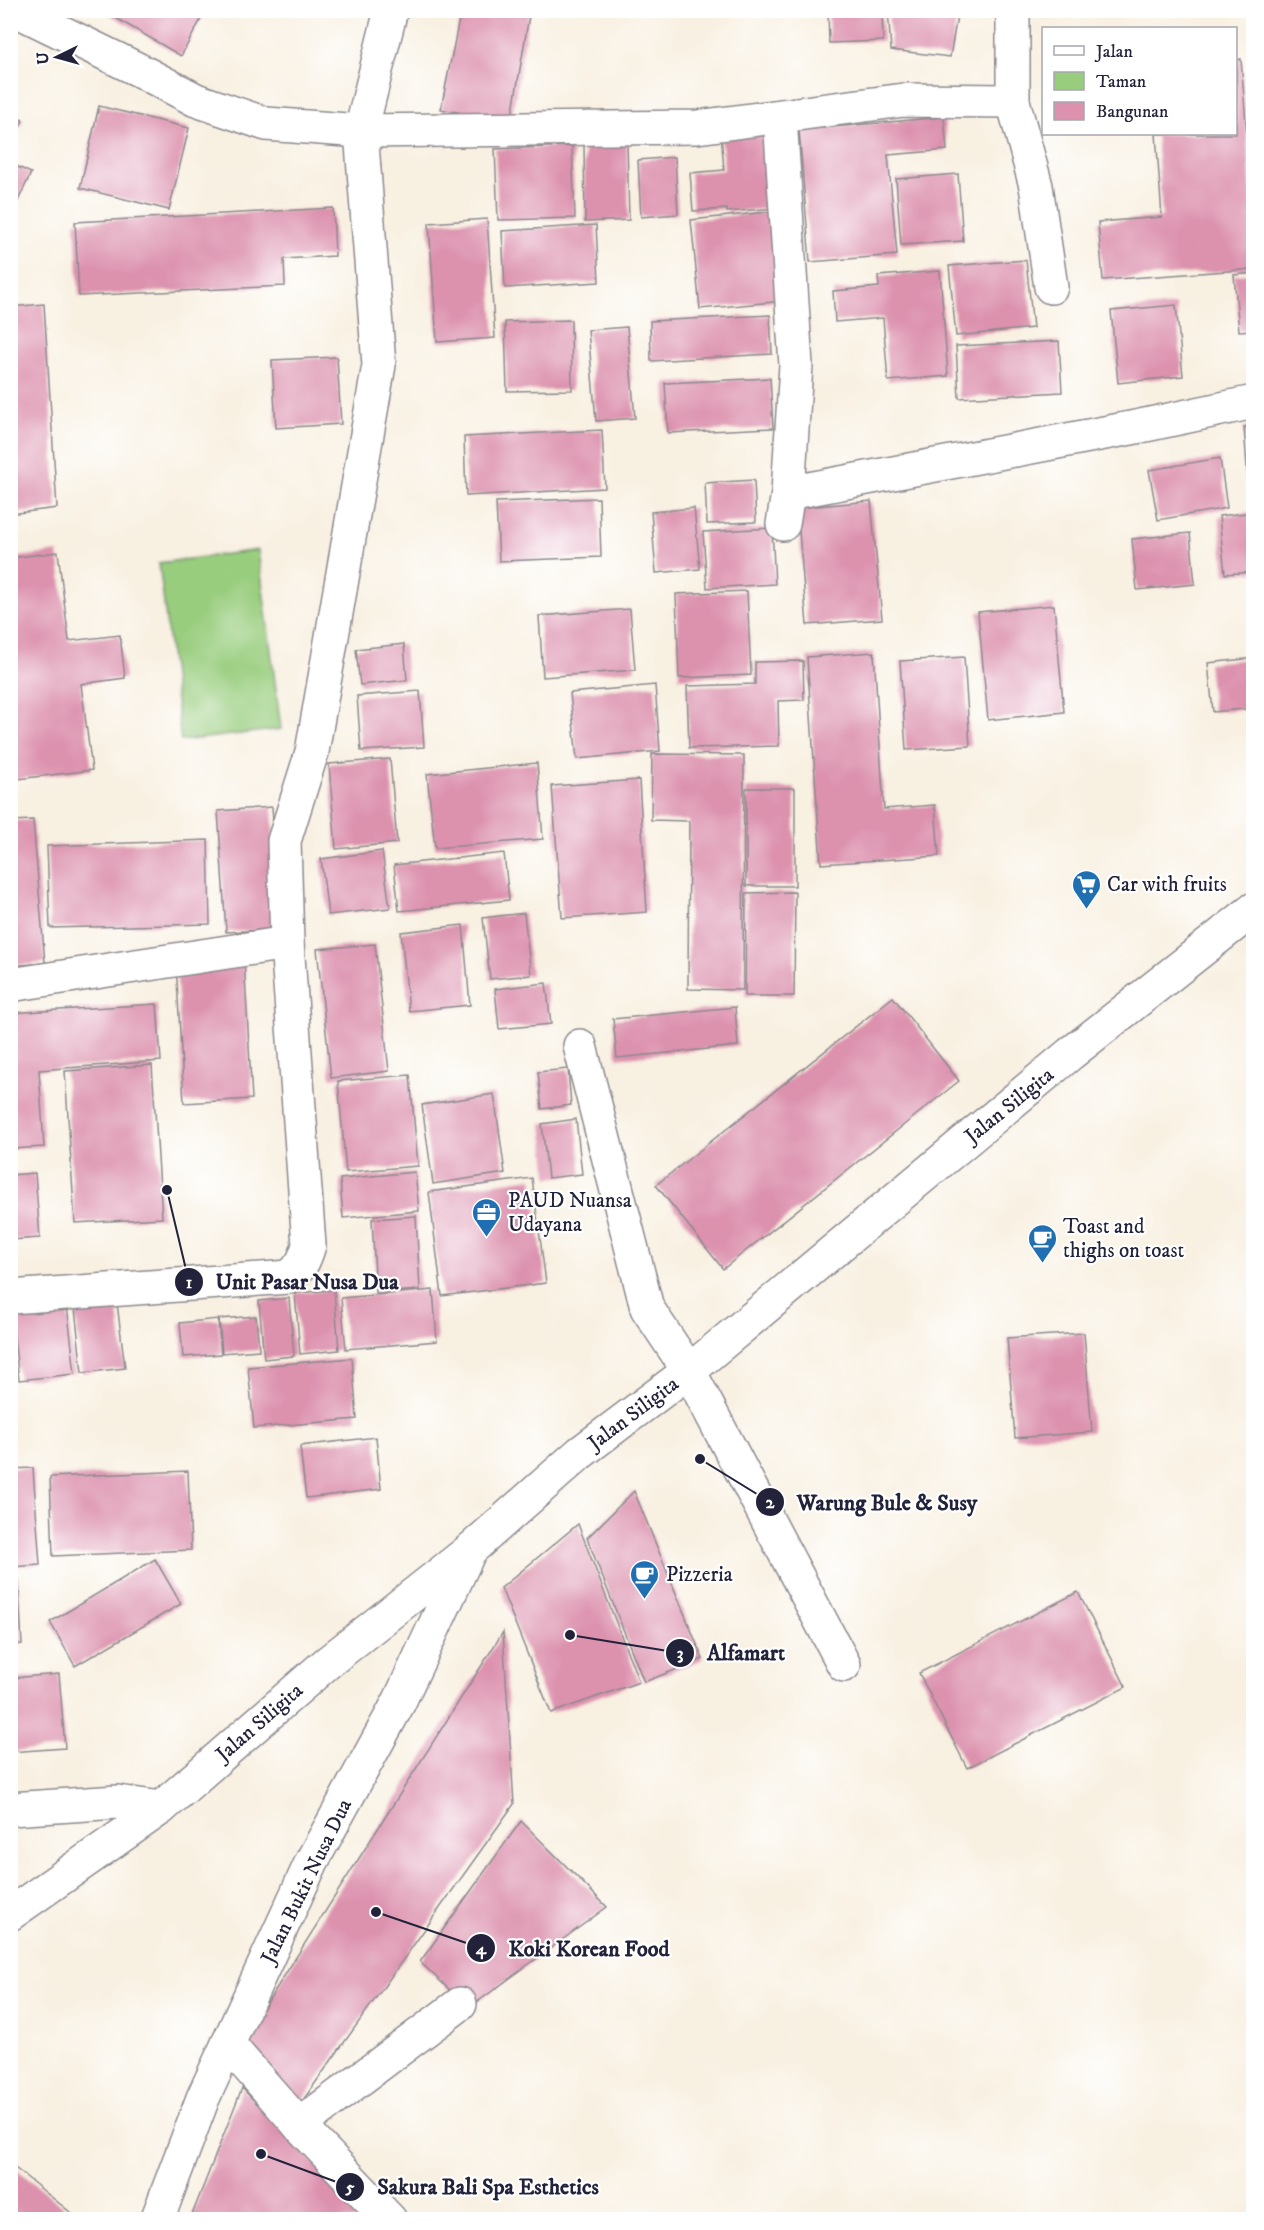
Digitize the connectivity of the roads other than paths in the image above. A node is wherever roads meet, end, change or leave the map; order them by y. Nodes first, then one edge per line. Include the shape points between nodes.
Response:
1 (16, 10) edge
2 (391, 10) edge
3 (1012, 10) edge
4 (1013, 101) junction
5 (780, 117) junction
6 (361, 131) junction
7 (1051, 287) dead end
8 (1254, 402) edge
9 (1254, 909) edge
10 (287, 943) junction
11 (10, 985) edge
12 (580, 1046) dead end
13 (10, 1297) edge
14 (689, 1371) junction
15 (470, 1550) junction
16 (844, 1665) dead end
17 (161, 1808) junction
18 (10, 1809) edge
19 (10, 1914) edge
20 (460, 2004) dead end
21 (228, 2044) junction
22 (299, 2125) junction
23 (157, 2220) edge
24 (390, 2220) edge

1 - 6 street via 196,100 266,124
2 - 6 street
3 - 4 street
4 - 5 street via 904,100
4 - 7 street via 1036,186
5 - 6 street via 697,127
5 - 8 street via 796,365 785,509 1090,436
6 - 10 street via 379,365 312,752 284,841
9 - 14 street, Jalan Siligita via 1070,1054
10 - 11 street
10 - 13 street via 309,1245 299,1269 289,1277
12 - 14 street via 647,1308
14 - 15 street, Jalan Siligita via 580,1453
14 - 16 street
15 - 17 street, Jalan Siligita via 327,1663
15 - 21 street, Jalan Bukit Nusa Dua via 399,1702 312,1861
17 - 18 street via 118,1802
17 - 19 street, Jalan Siligita
20 - 22 street
21 - 22 street
21 - 23 street, Jalan Bukit Nusa Dua
22 - 24 street

